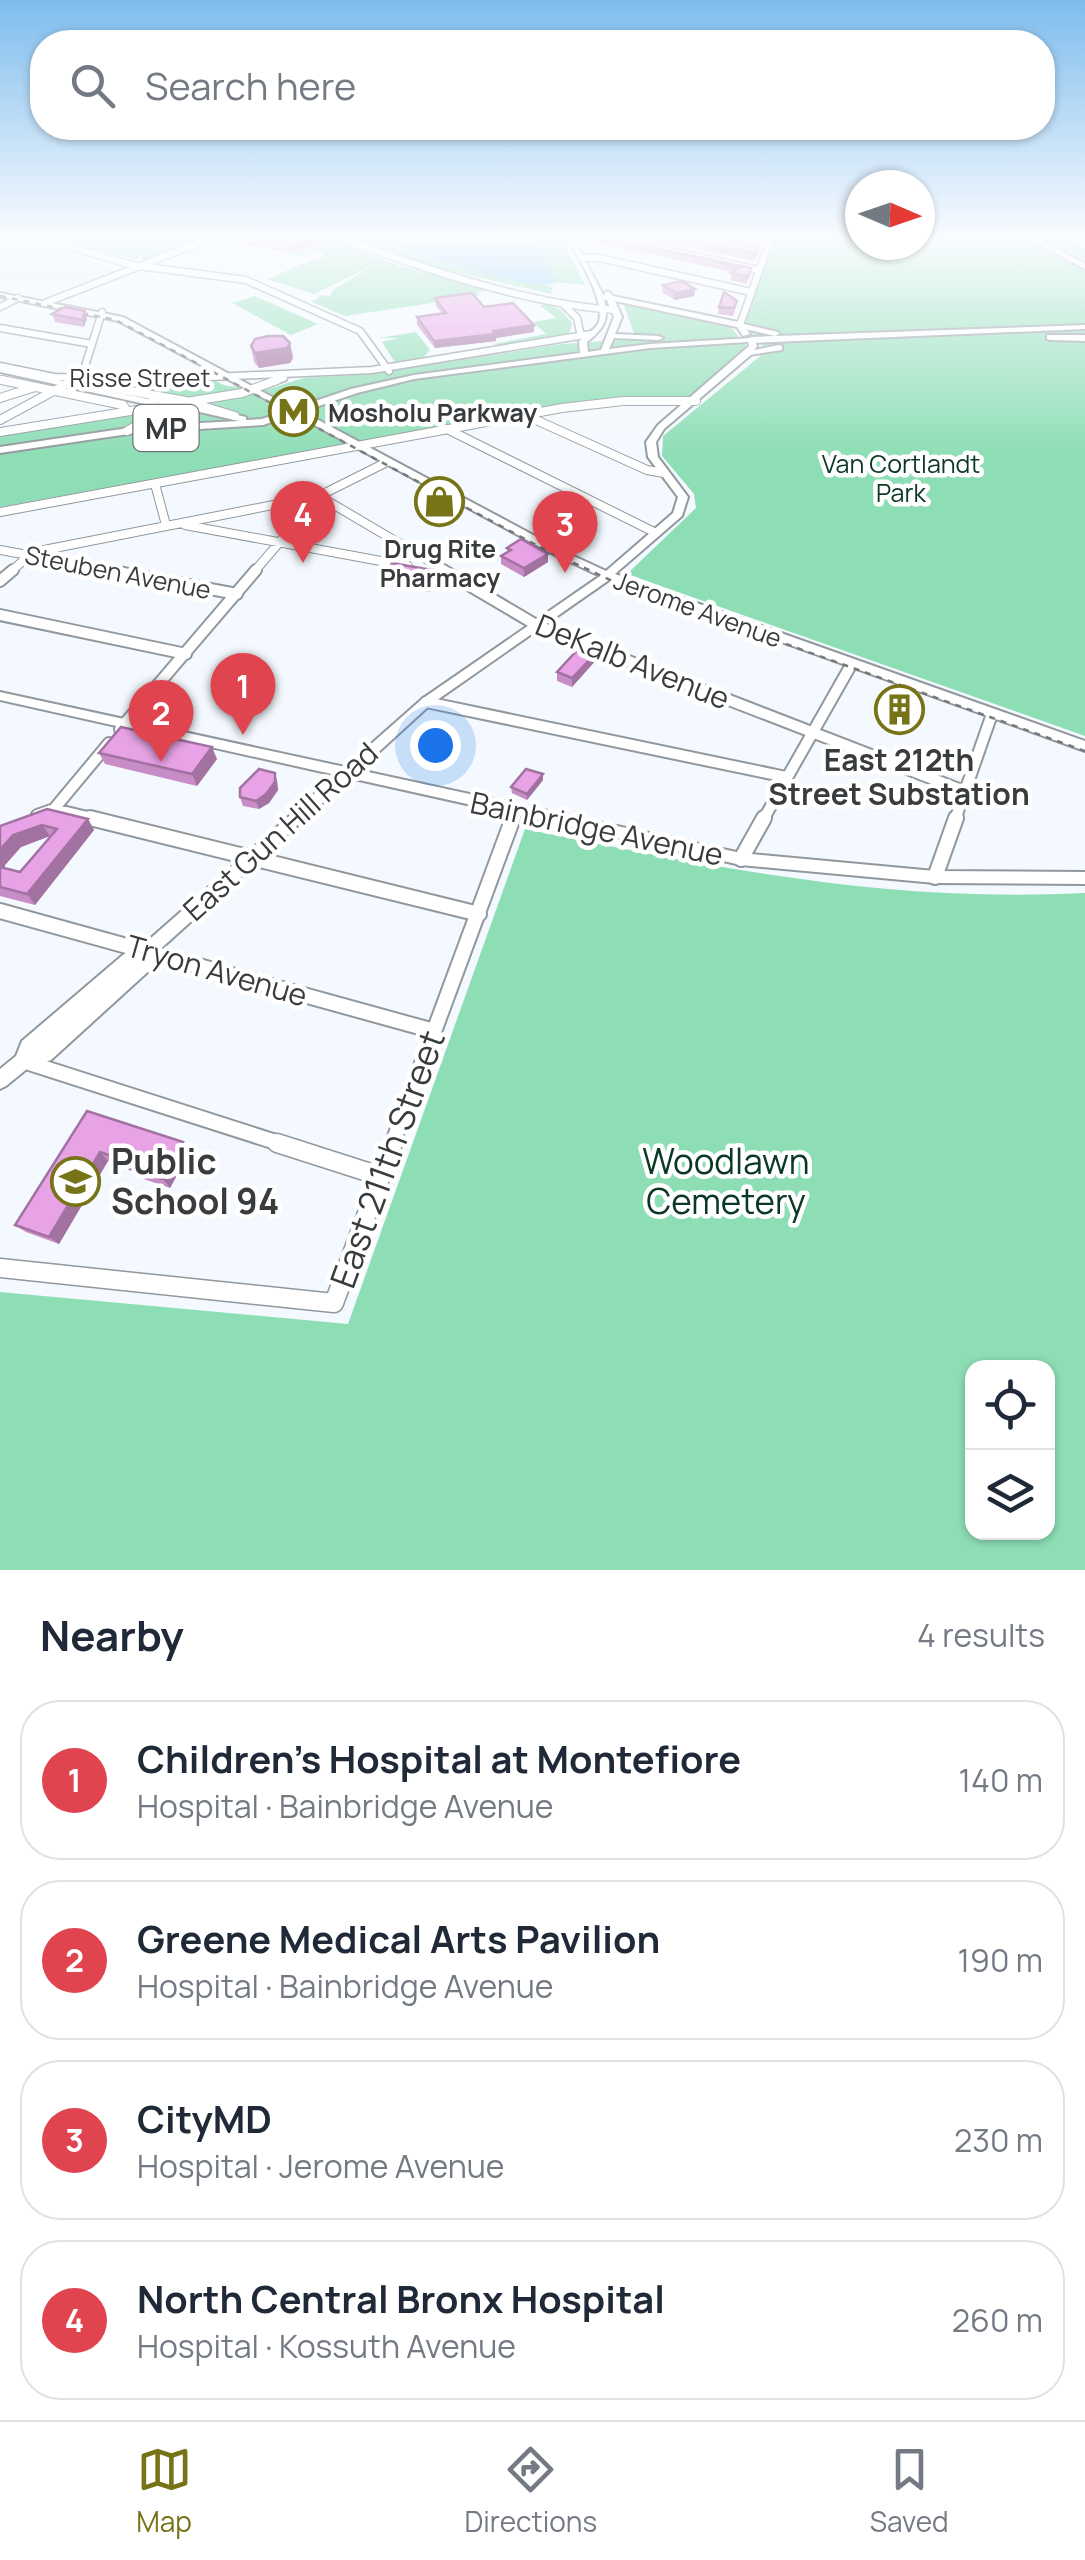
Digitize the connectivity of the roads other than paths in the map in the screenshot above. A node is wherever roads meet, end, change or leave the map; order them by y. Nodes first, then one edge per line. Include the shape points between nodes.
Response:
1 (91, 310) edge
2 (314, 310) edge
3 (569, 310) edge
4 (603, 310) edge
5 (616, 310) edge
6 (665, 310) edge
7 (745, 310) edge
8 (102, 312) junction
9 (740, 326) junction
10 (1085, 326) edge
11 (0, 328) edge
12 (580, 332) dead end
13 (591, 334) junction
14 (610, 336) junction
15 (1085, 338) edge
16 (719, 340) junction
17 (825, 342) junction
18 (92, 344) junction
19 (750, 346) junction
20 (604, 352) junction
21 (584, 356) junction
22 (386, 369) junction
23 (0, 373) edge
24 (226, 376) junction
25 (270, 378) junction
26 (400, 379) junction
27 (74, 382) junction
28 (35, 387) junction
29 (247, 387) junction
30 (56, 392) junction
31 (105, 392) junction
32 (14, 396) junction
33 (0, 398) edge
34 (186, 401) junction
35 (696, 401) junction
36 (32, 404) junction
37 (173, 404) junction
38 (157, 406) junction
39 (142, 408) junction
40 (127, 411) junction
41 (524, 415) junction
42 (244, 419) junction
43 (0, 420) edge
44 (269, 421) junction
45 (178, 427) junction
46 (447, 430) junction
47 (127, 431) junction
48 (0, 432) edge
49 (357, 446) junction
50 (0, 453) edge
51 (387, 462) junction
52 (664, 473) junction
53 (155, 484) junction
54 (319, 496) junction
55 (0, 512) edge
56 (178, 523) junction
57 (166, 525) junction
58 (656, 532) junction
59 (281, 543) junction
60 (0, 550) edge
61 (30, 555) junction
62 (422, 558) junction
63 (401, 565) junction
64 (446, 573) junction
65 (608, 576) junction
66 (0, 581) edge
67 (237, 594) junction
68 (0, 615) edge
69 (538, 626) junction
70 (186, 654) junction
71 (851, 665) junction
72 (0, 696) edge
73 (426, 702) junction
74 (992, 714) junction
75 (124, 724) junction
76 (812, 733) junction
77 (1085, 746) edge
78 (343, 774) junction
79 (786, 777) junction
80 (964, 791) junction
81 (54, 808) junction
82 (516, 812) junction
83 (18, 822) edge
84 (250, 857) junction
85 (741, 858) junction
86 (935, 877) junction
87 (1085, 878) edge
88 (0, 911) edge
89 (478, 914) junction
90 (149, 950) junction
91 (434, 1031) junction
92 (23, 1061) junction
93 (0, 1080) edge
94 (380, 1176) junction
95 (0, 1268) edge

1 - 8 main road, Jerome Avenue
2 - 22 street via 360,331
3 - 12 street
4 - 13 main road via 604,321
5 - 14 main road
6 - 9 main road
7 - 9 street
8 - 18 street
8 - 24 main road, Jerome Avenue
9 - 17 highway
9 - 19 main road
10 - 17 highway
11 - 18 street
13 - 21 main road via 582,345
13 - 22 street
14 - 16 main road
14 - 20 main road
15 - 17 highway
16 - 19 main road, MP
16 - 20 main road, MP
17 - 19 highway
18 - 27 street
19 - 35 main road
20 - 21 main road, MP
21 - 26 main road, MP
22 - 25 street
22 - 26 street
23 - 27 main road
23 - 27 street
23 - 28 street
24 - 25 street, Risse Street
24 - 27 street, Risse Street
24 - 29 main road, Jerome Avenue
25 - 29 street
26 - 44 main road, MP
27 - 30 street
27 - 31 main road
27 - 34 street
28 - 30 street
28 - 32 street
29 - 34 street
29 - 49 main road, Jerome Avenue, bridge
30 - 36 street
30 - 40 street
31 - 37 main road
31 - 38 main road
32 - 33 street
32 - 36 street
34 - 37 street
34 - 42 street
35 - 41 street via 603,402
35 - 52 main road via 652,438 652,454
36 - 43 street
37 - 38 street
37 - 42 main road
38 - 39 street
38 - 45 main road
39 - 40 street
39 - 47 street via 148,418
40 - 48 street
41 - 46 street
41 - 52 street
42 - 44 main road
44 - 45 main road, MP
45 - 47 main road, MP
46 - 49 street
46 - 58 street
47 - 50 main road, MP
49 - 51 main road, Jerome Avenue
49 - 53 street
51 - 54 street
51 - 65 main road, Jerome Avenue
52 - 58 main road, East Gun Hill Road via 683,505
53 - 55 street
53 - 57 street
54 - 56 street
54 - 59 street
54 - 62 street, DeKalb Avenue
56 - 57 street
56 - 59 street
57 - 61 street
58 - 65 main road, East Gun Hill Road
59 - 63 street
59 - 67 street
60 - 61 street, Steuben Avenue
61 - 66 street
61 - 67 street, Steuben Avenue
62 - 63 street
62 - 64 street, DeKalb Avenue
63 - 64 street
64 - 69 street, DeKalb Avenue
65 - 69 main road, East Gun Hill Road
65 - 71 main road, Jerome Avenue
67 - 70 street
68 - 70 street
69 - 73 main road, East Gun Hill Road
69 - 76 street, DeKalb Avenue
70 - 75 street
71 - 74 main road, Jerome Avenue
71 - 76 street
72 - 75 main road, Bainbridge Avenue
73 - 78 main road, East Gun Hill Road
73 - 79 street
74 - 77 main road, Jerome Avenue
74 - 80 street
75 - 78 main road, Bainbridge Avenue
75 - 81 street
76 - 79 street
76 - 80 street, DeKalb Avenue
78 - 82 main road, Bainbridge Avenue
78 - 84 main road, East Gun Hill Road
79 - 85 street
80 - 86 street
81 - 83 street
81 - 84 street
82 - 85 main road, Bainbridge Avenue
82 - 89 street, East 211th Street
84 - 89 street
84 - 90 main road, East Gun Hill Road
85 - 86 main road, Bainbridge Avenue
86 - 87 main road, Bainbridge Avenue
88 - 90 street, Tryon Avenue
89 - 91 street, East 211th Street
90 - 91 street, Tryon Avenue
90 - 92 main road, East Gun Hill Road via 146,962 45,1054
91 - 94 street, East 211th Street
92 - 93 main road, East Gun Hill Road
92 - 94 street
94 - 95 street, East 211th Street via 334,1304

